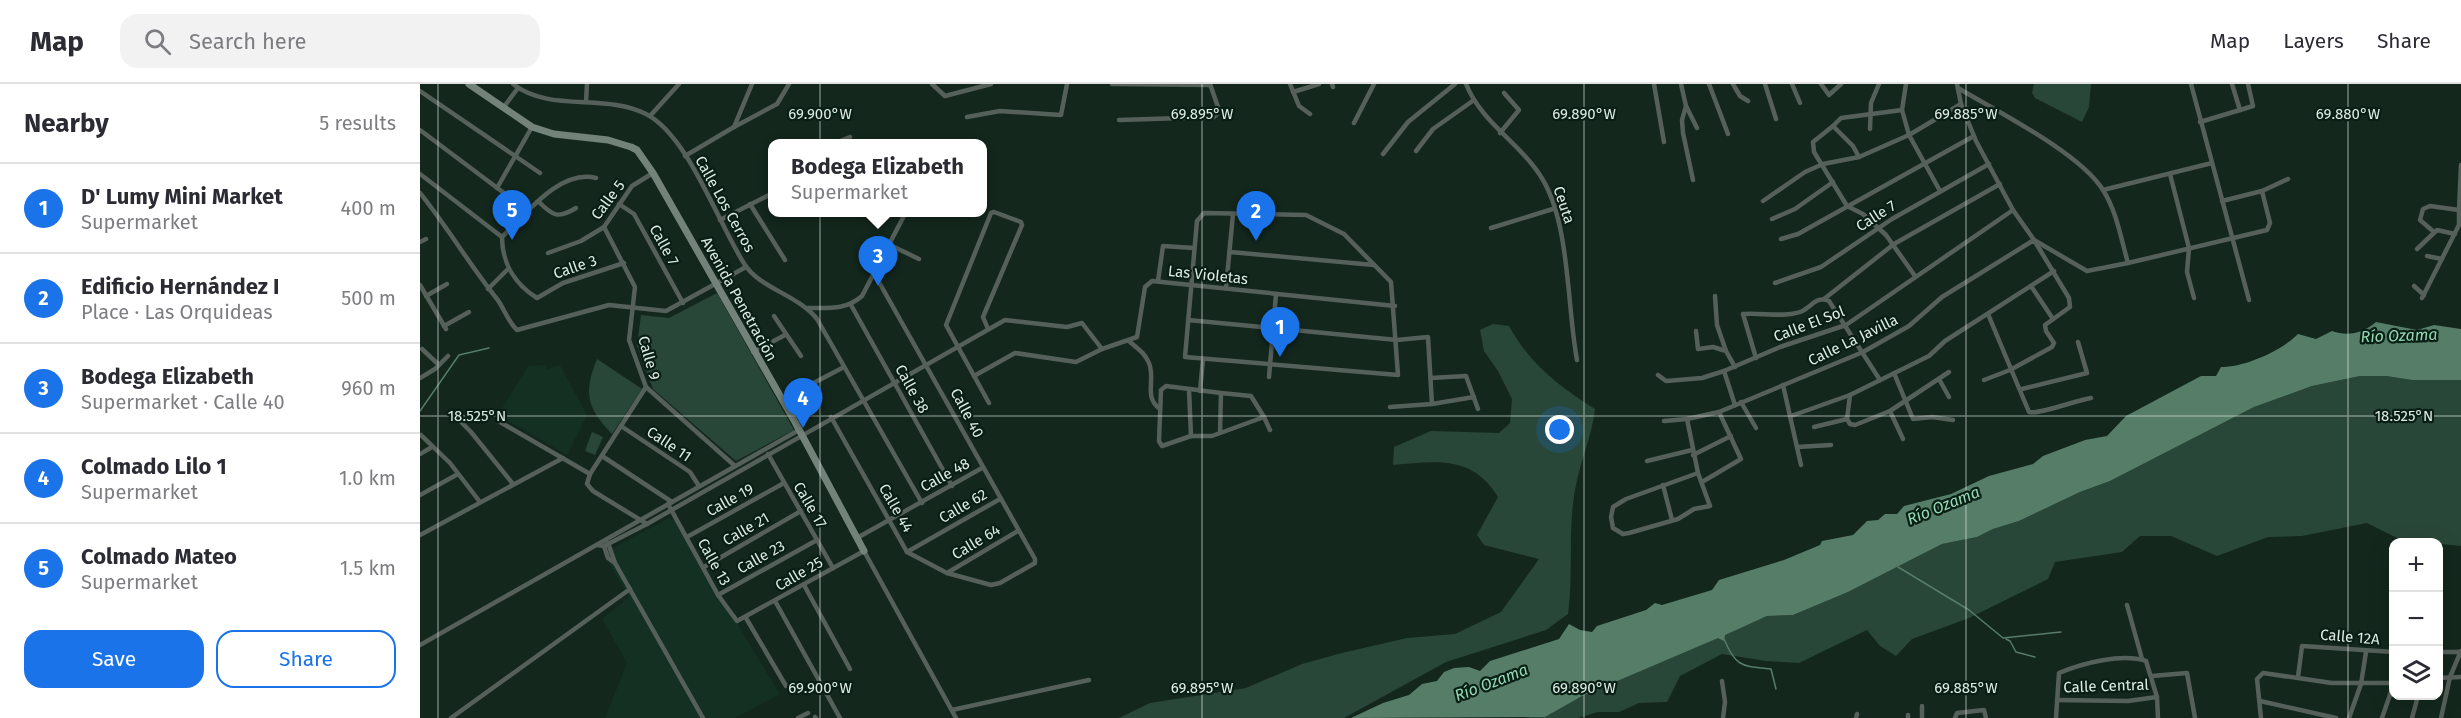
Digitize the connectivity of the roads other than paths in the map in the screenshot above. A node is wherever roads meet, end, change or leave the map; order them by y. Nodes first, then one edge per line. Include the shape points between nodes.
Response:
1 (469, 84) edge
2 (587, 84) edge
3 (679, 84) edge
4 (752, 84) edge
5 (789, 84) edge
6 (932, 84) edge
7 (991, 84) edge
8 (1067, 84) edge
9 (1112, 84) edge
10 (1290, 84) edge
11 (1318, 84) edge
12 (1455, 84) edge
13 (1466, 84) edge
14 (1654, 84) edge
15 (1681, 84) edge
16 (1709, 84) edge
17 (1734, 84) edge
18 (1765, 84) edge
19 (1792, 84) edge
20 (1821, 84) edge
21 (1841, 84) edge
22 (1879, 84) edge
23 (1906, 84) edge
24 (2191, 84) edge
25 (2232, 84) edge
26 (2248, 84) edge
27 (1210, 85) edge
28 (1374, 85) edge
29 (515, 86) edge
30 (1958, 86) edge
31 (420, 91) edge
32 (1293, 92) junction
33 (1504, 93) dead end
34 (1474, 100) junction
35 (1748, 101) dead end
36 (586, 102) junction
37 (1800, 103) dead end
38 (1961, 104) junction
39 (1686, 106) junction
40 (503, 108) junction
41 (1902, 110) junction
42 (2240, 110) junction
43 (1310, 114) dead end
44 (650, 116) junction
45 (1869, 116) junction
46 (966, 117) dead end
47 (1776, 119) dead end
48 (1119, 120) dead end
49 (2200, 122) junction
50 (1354, 123) dead end
51 (1833, 126) junction
52 (532, 127) junction
53 (734, 127) junction
54 (1697, 128) dead end
55 (1870, 129) dead end
56 (420, 130) edge
57 (1500, 133) junction
58 (1728, 134) dead end
59 (1909, 135) junction
60 (850, 136) dead end
61 (1974, 136) junction
62 (844, 139) edge
63 (1664, 142) dead end
64 (1416, 152) dead end
65 (1383, 154) dead end
66 (515, 156) junction
67 (685, 156) junction
68 (1859, 157) junction
69 (1925, 163) junction
70 (2212, 163) junction
71 (1989, 164) junction
72 (1823, 165) junction
73 (2461, 165) edge
74 (540, 173) dead end
75 (653, 173) junction
76 (420, 174) edge
77 (2170, 174) junction
78 (596, 178) dead end
79 (2288, 179) dead end
80 (1694, 180) dead end
81 (1833, 182) junction
82 (2000, 184) junction
83 (2460, 184) edge
84 (498, 188) junction
85 (2103, 190) junction
86 (1940, 191) junction
87 (2262, 191) junction
88 (420, 194) edge
89 (768, 195) edge
90 (1763, 201) dead end
91 (2222, 201) junction
92 (539, 202) junction
93 (618, 204) junction
94 (750, 204) junction
95 (1847, 206) junction
96 (576, 208) dead end
97 (1556, 208) junction
98 (2013, 210) junction
99 (2459, 210) edge
100 (528, 211) junction
101 (1233, 214) junction
102 (904, 217) edge
103 (1772, 219) dead end
104 (720, 220) junction
105 (2460, 224) edge
106 (604, 227) junction
107 (1491, 228) dead end
108 (1879, 228) junction
109 (2434, 232) junction
110 (2455, 234) junction
111 (502, 237) junction
112 (2231, 238) junction
113 (426, 239) dead end
114 (1781, 239) dead end
115 (2034, 240) junction
116 (420, 242) edge
117 (1894, 244) junction
118 (890, 245) junction
119 (1194, 248) junction
120 (2189, 248) junction
121 (2417, 249) dead end
122 (1230, 252) junction
123 (548, 253) dead end
124 (2427, 256) dead end
125 (919, 259) dead end
126 (2442, 259) junction
127 (785, 260) dead end
128 (624, 263) junction
129 (2128, 264) junction
130 (1375, 265) junction
131 (746, 267) junction
132 (508, 270) junction
133 (2054, 271) junction
134 (874, 275) junction
135 (1915, 276) junction
136 (1158, 281) junction
137 (447, 284) dead end
138 (715, 284) junction
139 (1775, 284) dead end
140 (420, 285) edge
141 (1190, 285) junction
142 (2414, 285) dead end
143 (2031, 286) junction
144 (1226, 288) junction
145 (488, 289) junction
146 (1276, 294) junction
147 (426, 296) junction
148 (1715, 296) dead end
149 (2193, 298) dead end
150 (1824, 299) junction
151 (2249, 300) dead end
152 (683, 303) junction
153 (851, 305) junction
154 (1395, 306) junction
155 (632, 308) junction
156 (808, 308) junction
157 (469, 312) dead end
158 (1988, 314) junction
159 (774, 316) dead end
160 (2053, 319) junction
161 (1188, 320) junction
162 (1846, 325) junction
163 (1273, 328) junction
164 (988, 329) junction
165 (1696, 331) dead end
166 (785, 335) junction
167 (1397, 340) junction
168 (1129, 341) junction
169 (2078, 342) dead end
170 (957, 347) junction
171 (422, 349) dead end
172 (1102, 349) junction
173 (1726, 351) junction
174 (1863, 351) junction
175 (753, 352) junction
176 (448, 356) dead end
177 (801, 356) dead end
178 (1756, 358) junction
179 (1203, 359) junction
180 (1578, 360) dead end
181 (927, 364) junction
182 (1270, 364) junction
183 (439, 365) junction
184 (844, 367) junction
185 (1735, 367) junction
186 (2010, 370) junction
187 (1724, 371) junction
188 (1949, 372) dead end
189 (1894, 373) junction
190 (1658, 375) dead end
191 (974, 376) junction
192 (1269, 377) dead end
193 (420, 378) edge
194 (1431, 378) junction
195 (1939, 379) junction
196 (1880, 380) junction
197 (1984, 380) dead end
198 (895, 382) junction
199 (1783, 385) junction
200 (808, 386) dead end
201 (646, 387) junction
202 (2022, 389) junction
203 (1189, 390) junction
204 (1200, 390) junction
205 (1221, 393) junction
206 (1850, 395) junction
207 (1474, 396) junction
208 (1949, 397) dead end
209 (2091, 398) dead end
210 (862, 400) junction
211 (1741, 402) junction
212 (1905, 402) junction
213 (989, 403) dead end
214 (1432, 404) junction
215 (1735, 405) junction
216 (1390, 407) dead end
217 (1160, 409) junction
218 (1478, 409) dead end
219 (1890, 411) junction
220 (1719, 412) junction
221 (454, 416) dead end
222 (1791, 416) junction
223 (831, 417) junction
224 (1264, 417) junction
225 (1686, 419) junction
226 (1847, 419) junction
227 (1953, 420) dead end
228 (1664, 421) dead end
229 (500, 422) dead end
230 (621, 426) junction
231 (1814, 427) dead end
232 (1756, 428) dead end
233 (1270, 430) dead end
234 (800, 432) junction
235 (1220, 433) junction
236 (421, 435) edge
237 (1191, 436) junction
238 (1731, 436) junction
239 (1903, 439) dead end
240 (1831, 445) dead end
241 (432, 447) junction
242 (1797, 447) junction
243 (1693, 452) junction
244 (420, 454) edge
245 (768, 454) junction
246 (602, 456) junction
247 (563, 458) junction
248 (1647, 461) dead end
249 (1801, 465) dead end
250 (735, 466) junction
251 (982, 468) junction
252 (1698, 473) junction
253 (458, 474) junction
254 (590, 474) junction
255 (1702, 482) junction
256 (784, 483) junction
257 (513, 484) junction
258 (699, 486) junction
259 (952, 486) junction
260 (1663, 486) junction
261 (420, 495) edge
262 (1000, 499) junction
263 (480, 502) junction
264 (922, 502) junction
265 (670, 503) junction
266 (672, 509) junction
267 (801, 511) junction
268 (640, 519) junction
269 (1672, 520) junction
270 (888, 521) junction
271 (647, 524) junction
272 (1018, 531) junction
273 (420, 535) edge
274 (687, 537) junction
275 (604, 538) junction
276 (857, 538) junction
277 (817, 540) junction
278 (597, 545) junction
279 (606, 545) junction
280 (864, 551) junction
281 (907, 552) junction
282 (1035, 563) joint
283 (704, 567) junction
284 (833, 568) junction
285 (947, 573) junction
286 (804, 585) junction
287 (630, 590) junction
288 (718, 595) junction
289 (775, 601) junction
290 (2127, 605) dead end
291 (746, 618) junction
292 (420, 645) edge
293 (2461, 651) edge
294 (2366, 652) junction
295 (2389, 652) edge
296 (2443, 652) edge
297 (2144, 660) junction
298 (850, 669) dead end
299 (2152, 676) junction
300 (2298, 677) junction
301 (2450, 677) junction
302 (2461, 677) edge
303 (2443, 678) edge
304 (1089, 680) dead end
305 (1722, 681) dead end
306 (2389, 683) edge
307 (2361, 684) junction
308 (786, 686) dead end
309 (2157, 697) junction
310 (2389, 698) edge
311 (2057, 700) junction
312 (2260, 700) junction
313 (2417, 700) edge
314 (1922, 706) dead end
315 (952, 710) junction
316 (808, 713) dead end
317 (451, 718) edge
318 (703, 718) edge
319 (798, 718) edge
320 (840, 718) edge
321 (956, 718) edge
322 (1723, 718) edge
323 (1922, 718) edge
324 (1955, 718) edge
325 (1986, 718) edge
326 (2056, 718) edge
327 (2158, 718) edge
328 (2195, 718) edge
329 (2261, 718) edge
330 (2336, 718) edge
331 (2349, 718) edge
332 (2382, 718) edge
333 (2412, 718) edge
334 (2441, 718) edge

1 - 40 street, Avenida Penetración
2 - 36 street
3 - 44 street
4 - 53 street
5 - 53 street via 777,104
6 - 7 street via 945,96
8 - 46 street via 1061,115 1000,111
9 - 27 street
10 - 32 street
11 - 32 street
12 - 65 street via 1408,122
13 - 34 street, Ceuta
14 - 63 street
15 - 39 street
16 - 58 street
17 - 35 street
18 - 47 street
19 - 37 street
20 - 21 street via 1829,95
22 - 45 street
23 - 41 street
24 - 49 street
25 - 42 street
26 - 42 street via 2253,106
27 - 48 street via 1218,107 1214,117
28 - 50 street
29 - 36 street, Calle Los Cerros via 545,97
29 - 40 street
30 - 38 street
30 - 85 street via 2083,165
31 - 66 street
32 - 43 street via 1300,108
33 - 57 street via 1519,110
34 - 57 street, Ceuta
34 - 64 street via 1433,129
36 - 44 street, Calle Los Cerros via 632,108
38 - 59 street
38 - 61 street
39 - 54 street
39 - 80 street via 1682,120
40 - 52 street, Avenida Penetración
41 - 45 street
41 - 59 street
42 - 49 street
44 - 67 street, Calle Los Cerros
45 - 51 street via 1841,118
45 - 55 street
49 - 70 street
51 - 68 street
51 - 72 street via 1813,142 1814,152
52 - 66 street
52 - 75 street, Avenida Penetración via 624,144 637,150
53 - 67 street
56 - 84 street
57 - 97 street, Ceuta via 1542,179
59 - 68 street
59 - 69 street
60 - 62 street
61 - 69 street
61 - 71 street
66 - 74 street
66 - 84 street
67 - 104 street, Calle Los Cerros
68 - 72 street
69 - 86 street
69 - 95 street
70 - 77 street
70 - 91 street
71 - 82 street
71 - 86 street, Calle 7
72 - 81 street
72 - 90 street via 1805,172
73 - 83 street
75 - 93 street, Calle 5 via 632,186
75 - 138 street, Avenida Penetración
76 - 111 street
77 - 85 street
77 - 120 street
78 - 92 street via 571,177
79 - 87 street
81 - 95 street
81 - 103 street via 1795,209
82 - 98 street
82 - 117 street
83 - 99 street
84 - 100 street
85 - 129 street via 2113,209
86 - 108 street, Calle 7
87 - 91 street
87 - 112 street via 2270,226
88 - 145 street
89 - 94 street
91 - 112 street
92 - 96 street via 559,217
92 - 100 street
93 - 106 street, Calle 5
93 - 152 street, Calle 7 via 634,214
94 - 104 street
94 - 127 street
95 - 108 street via 1863,213
95 - 114 street via 1798,234
97 - 107 street
97 - 180 street, Ceuta
98 - 115 street
98 - 135 street, Calle El Sol
99 - 105 street
99 - 109 street via 2430,206 2423,209 2422,223
100 - 111 street
101 - 119 street via 1199,216
101 - 122 street
101 - 130 street via 1312,217 1344,234
102 - 118 street
104 - 131 street, Calle Los Cerros
105 - 110 street
106 - 123 street, Calle 5 via 581,241
106 - 128 street, Calle 9
108 - 117 street
108 - 139 street, Calle 7 via 1821,267
109 - 110 street
109 - 121 street
110 - 126 street
111 - 132 street
112 - 120 street
112 - 151 street
113 - 116 street
115 - 129 street via 2087,271
115 - 133 street
115 - 174 street, Calle La Javilla via 1942,297 1909,326
117 - 135 street
117 - 150 street
118 - 125 street
118 - 134 street
119 - 136 street via 1163,246
119 - 141 street
120 - 129 street
120 - 149 street via 2187,272
122 - 130 street
122 - 144 street
124 - 126 street
126 - 142 street via 2423,297
128 - 132 street, Calle 3 via 563,283 537,298
128 - 155 street, Calle 9 via 635,287
130 - 154 street via 1391,282
131 - 138 street
131 - 156 street, Calle Los Cerros
132 - 145 street
133 - 143 street
133 - 160 street via 2071,303 2068,310
134 - 153 street via 862,296
134 - 181 street, Calle 40
135 - 162 street, Calle El Sol
136 - 141 street, Las Violetas
136 - 168 street, Las Violetas via 1146,284 1138,334
137 - 147 street
138 - 152 street
138 - 175 street, Avenida Penetración
140 - 147 street
141 - 144 street, Las Violetas
141 - 161 street
143 - 158 street
143 - 160 street
144 - 146 street, Las Violetas
145 - 155 street via 514,328 521,330 600,306
146 - 154 street, Las Violetas
146 - 163 street
147 - 157 street via 445,328
148 - 173 street via 1717,324
150 - 162 street
150 - 178 street via 1799,312 1743,314
152 - 155 street via 666,311
153 - 156 street
153 - 198 street, Calle 38
154 - 167 street
155 - 201 street, Calle 9 via 628,340
156 - 184 street, Calle Los Cerros
158 - 186 street
158 - 189 street via 1929,356
159 - 166 street
160 - 186 street via 2045,328 2054,345
161 - 163 street
161 - 179 street via 1184,355
162 - 174 street
162 - 178 street, Calle El Sol via 1780,346
163 - 167 street
163 - 182 street
164 - 170 street
164 - 170 street via 983,317 1022,225 991,213 946,322
164 - 172 street via 1010,319 1067,327 1082,323
165 - 173 street via 1698,349 1713,347
166 - 175 street
166 - 177 street
167 - 182 street via 1396,376
167 - 194 street via 1429,337
168 - 172 street
168 - 217 street via 1150,365 1151,397
169 - 202 street via 2087,373
170 - 181 street
170 - 191 street
171 - 183 street
172 - 191 street via 1076,362 1016,353
173 - 185 street
174 - 196 street
174 - 199 street, Calle La Javilla
175 - 234 street, Avenida Penetración
176 - 183 street
178 - 185 street, Calle El Sol
179 - 182 street
179 - 204 street
181 - 198 street
181 - 251 street, Calle 40
182 - 192 street
183 - 193 street
184 - 200 street
184 - 210 street, Calle Los Cerros
185 - 187 street, Calle El Sol
186 - 197 street
186 - 202 street
187 - 190 street, Calle El Sol via 1676,381 1666,381
187 - 215 street
188 - 195 street
189 - 196 street
189 - 212 street
191 - 213 street
194 - 207 street via 1463,374 1468,377
194 - 214 street
195 - 208 street
195 - 212 street
196 - 206 street
198 - 210 street
198 - 259 street, Calle 38
199 - 211 street, Calle La Javilla
199 - 222 street
201 - 230 street, Calle 9
201 - 250 street
202 - 209 street via 2033,414
203 - 204 street
203 - 217 street via 1163,387
203 - 237 street
204 - 205 street
205 - 224 street via 1251,396
205 - 235 street
206 - 222 street
206 - 226 street
207 - 214 street
207 - 218 street
210 - 223 street
210 - 264 street, Calle Los Cerros
211 - 215 street, Calle La Javilla
211 - 232 street
212 - 219 street
212 - 227 street via 1913,419
214 - 216 street
215 - 220 street, Calle La Javilla
217 - 237 street via 1159,444
219 - 226 street via 1855,425
219 - 239 street
220 - 225 street, Calle La Javilla
220 - 238 street
221 - 257 street
222 - 242 street
223 - 234 street
223 - 270 street, Calle 44
224 - 233 street
224 - 235 street
225 - 228 street, Calle La Javilla
225 - 243 street
226 - 231 street
229 - 247 street
230 - 246 street, Calle 9
230 - 258 street, Calle 11 via 690,472
234 - 245 street
234 - 250 street
234 - 276 street, Avenida Penetración
235 - 237 street
236 - 241 street
238 - 243 street
238 - 255 street via 1740,462
240 - 242 street
241 - 244 street
241 - 253 street
242 - 249 street
243 - 248 street
243 - 252 street
245 - 256 street, Calle 17
245 - 266 street
246 - 254 street, Calle 9
246 - 265 street
247 - 254 street
247 - 257 street
250 - 258 street
251 - 259 street, Calle 48
251 - 262 street, Calle 40
252 - 255 street
252 - 260 street
253 - 261 street
253 - 263 street
254 - 268 street via 588,487
255 - 269 street via 1710,506
256 - 267 street, Calle 17
256 - 274 street, Calle 19
257 - 263 street
258 - 265 street
259 - 264 street, Calle 48
260 - 269 street
260 - 269 street via 1613,507 1613,528 1623,534
262 - 272 street, Calle 40
262 - 281 street, Calle 62
263 - 273 street
264 - 270 street, Calle 48
265 - 266 street, Calle 13
265 - 268 street
266 - 271 street
266 - 274 street, Calle 13
267 - 277 street, Calle 17
267 - 283 street, Calle 21
268 - 271 street
268 - 275 street
270 - 276 street, Calle 48
270 - 281 street, Calle 44
271 - 279 street
272 - 282 street, Calle 40
272 - 285 street, Calle 64
274 - 283 street, Calle 13
275 - 278 street
275 - 279 street
276 - 280 street, Avenida Penetración
277 - 284 street, Calle 17
277 - 288 street, Calle 23
278 - 279 street
278 - 292 street
279 - 287 street via 609,558
280 - 284 street, Calle 25
280 - 315 street, Avenida Penetración
281 - 285 street, Calle 44
282 - 285 street, Calle 44 via 991,585
283 - 288 street, Calle 13
284 - 286 street, Calle 25
286 - 289 street, Calle 25
286 - 298 street
287 - 317 street
287 - 318 street
288 - 291 street, Calle 13 via 735,621
289 - 291 street, Calle 25
289 - 320 street
290 - 297 street
291 - 308 street
293 - 296 street
293 - 301 street
294 - 295 street, Calle 12A
294 - 300 street, Calle 12A via 2302,646
294 - 307 street
297 - 299 street
297 - 311 street via 2102,662 2059,674
299 - 309 street
299 - 328 street via 2187,674
300 - 307 street
300 - 312 street via 2259,675
301 - 302 street
301 - 303 street
301 - 334 street
304 - 315 street
305 - 322 street
306 - 307 street
307 - 331 street
309 - 311 street, Calle Central via 2128,701
309 - 327 street
310 - 332 street
311 - 326 street
312 - 329 street
312 - 330 street
313 - 333 street
314 - 323 street
315 - 321 street, Avenida Penetración
316 - 319 street
324 - 325 street via 1960,711 1976,710 1986,712

